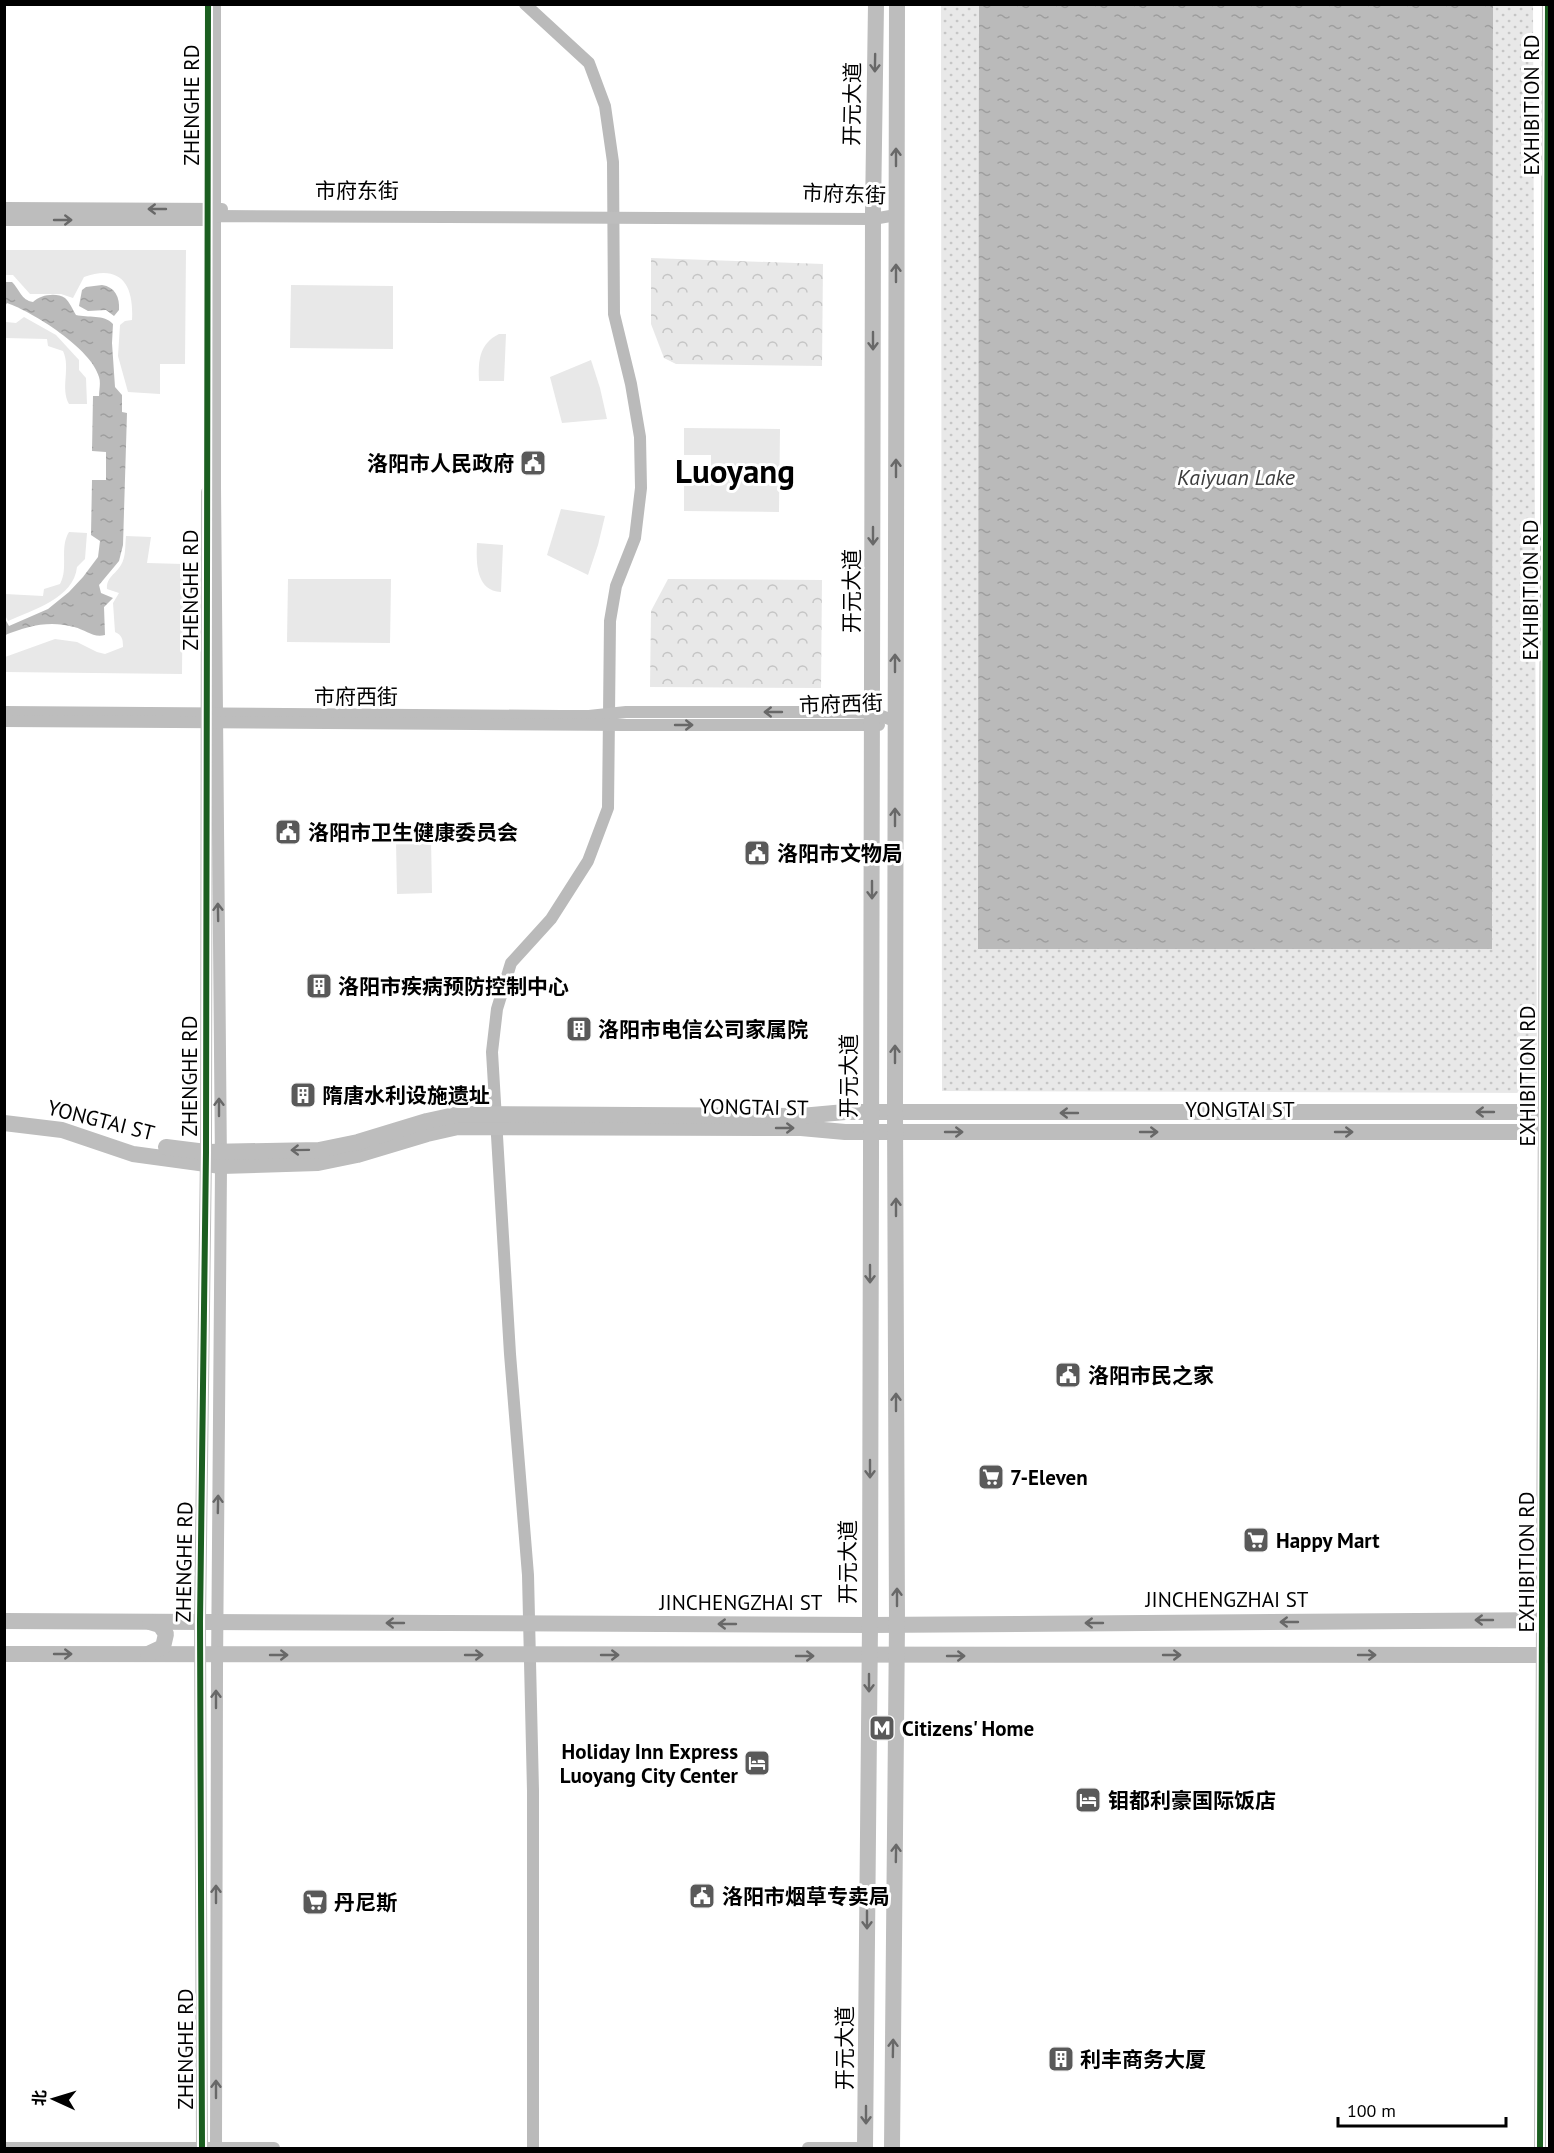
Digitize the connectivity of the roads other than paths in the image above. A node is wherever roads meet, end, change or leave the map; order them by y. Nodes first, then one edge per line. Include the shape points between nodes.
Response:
1 (208, 4) edge
2 (215, 4) edge
3 (876, 4) edge
4 (897, 4) edge
5 (1548, 4) edge
6 (4, 208) edge
7 (211, 213) junction
8 (873, 215) junction
9 (896, 215) junction
10 (1549, 217) edge
11 (4, 220) edge
12 (4, 712) edge
13 (211, 719) junction
14 (873, 719) junction
15 (1548, 719) edge
16 (589, 720) junction
17 (4, 721) edge
18 (895, 721) junction
19 (4, 1112) edge
20 (870, 1112) junction
21 (895, 1112) junction
22 (1546, 1112) edge
23 (538, 1121) junction
24 (4, 1123) edge
25 (870, 1132) junction
26 (895, 1132) junction
27 (1546, 1132) edge
28 (213, 1158) junction
29 (1546, 1620) edge
30 (4, 1621) edge
31 (150, 1622) junction
32 (208, 1622) junction
33 (897, 1624) junction
34 (870, 1625) junction
35 (4, 1654) edge
36 (148, 1654) junction
37 (208, 1655) junction
38 (1546, 1655) edge
39 (869, 1656) junction
40 (897, 1656) junction
41 (4, 2148) edge
42 (202, 2148) edge
43 (216, 2148) edge
44 (274, 2148) edge
45 (808, 2148) edge
46 (861, 2148) edge
47 (866, 2148) edge
48 (892, 2148) edge
49 (1540, 2148) edge

1 - 7 street, ZHENGHE RD
2 - 7 street, ZHENGHE RD
3 -> 8 main road, 开元大道
9 -> 4 main road, 开元大道
5 - 10 street, EXHIBITION RD
7 -> 6 street, 市府东街
7 - 8 street, 市府东街
11 -> 7 street, 市府东街
7 - 13 street, ZHENGHE RD
8 - 9 street, 市府东街
8 -> 14 main road, 开元大道
18 -> 9 main road, 开元大道
10 - 15 street, EXHIBITION RD
12 - 13 street, 市府西街
13 - 16 street, 市府西街
13 - 17 street, 市府西街
13 - 28 street, ZHENGHE RD
16 -> 14 street, 市府西街 via 625,725
14 -> 16 street, 市府西街 via 627,712
14 - 18 street, 市府西街
14 -> 20 main road, 开元大道
15 - 22 street, EXHIBITION RD
21 -> 18 main road, 开元大道
19 - 28 main road, YONGTAI ST via 65,1119 134,1144
20 - 21 main road, YONGTAI ST
20 - 23 main road, YONGTAI ST
20 - 25 main road, 开元大道
22 -> 21 main road, YONGTAI ST
21 - 26 main road, 开元大道
22 - 27 street, EXHIBITION RD
23 -> 25 main road, YONGTAI ST
23 - 28 main road, YONGTAI ST via 458,1120 427,1134 318,1163
24 - 28 main road, YONGTAI ST via 62,1130 133,1154
25 - 26 main road, YONGTAI ST
25 -> 34 main road, 开元大道
26 -> 27 main road, YONGTAI ST
33 -> 26 main road, 开元大道
27 - 29 street, EXHIBITION RD
28 - 32 street, ZHENGHE RD
29 -> 33 main road, JINCHENGZHAI ST
29 - 38 street, EXHIBITION RD
30 - 31 main road, JINCHENGZHAI ST
31 - 32 main road, JINCHENGZHAI ST
31 - 36 main road via 166,1634 163,1647
34 -> 32 main road, JINCHENGZHAI ST
32 - 37 street, ZHENGHE RD
33 - 34 main road, JINCHENGZHAI ST
33 - 40 main road, 开元大道
34 - 39 main road, 开元大道
35 -> 36 main road
36 - 37 main road
37 -> 39 main road
37 - 42 street, ZHENGHE RD
43 -> 37 street, ZHENGHE RD
40 -> 38 main road
38 - 49 street, EXHIBITION RD
39 - 40 main road
39 -> 47 main road, 开元大道
48 -> 40 main road, 开元大道
41 - 42 street
42 - 43 street
43 - 44 street
45 - 46 street

